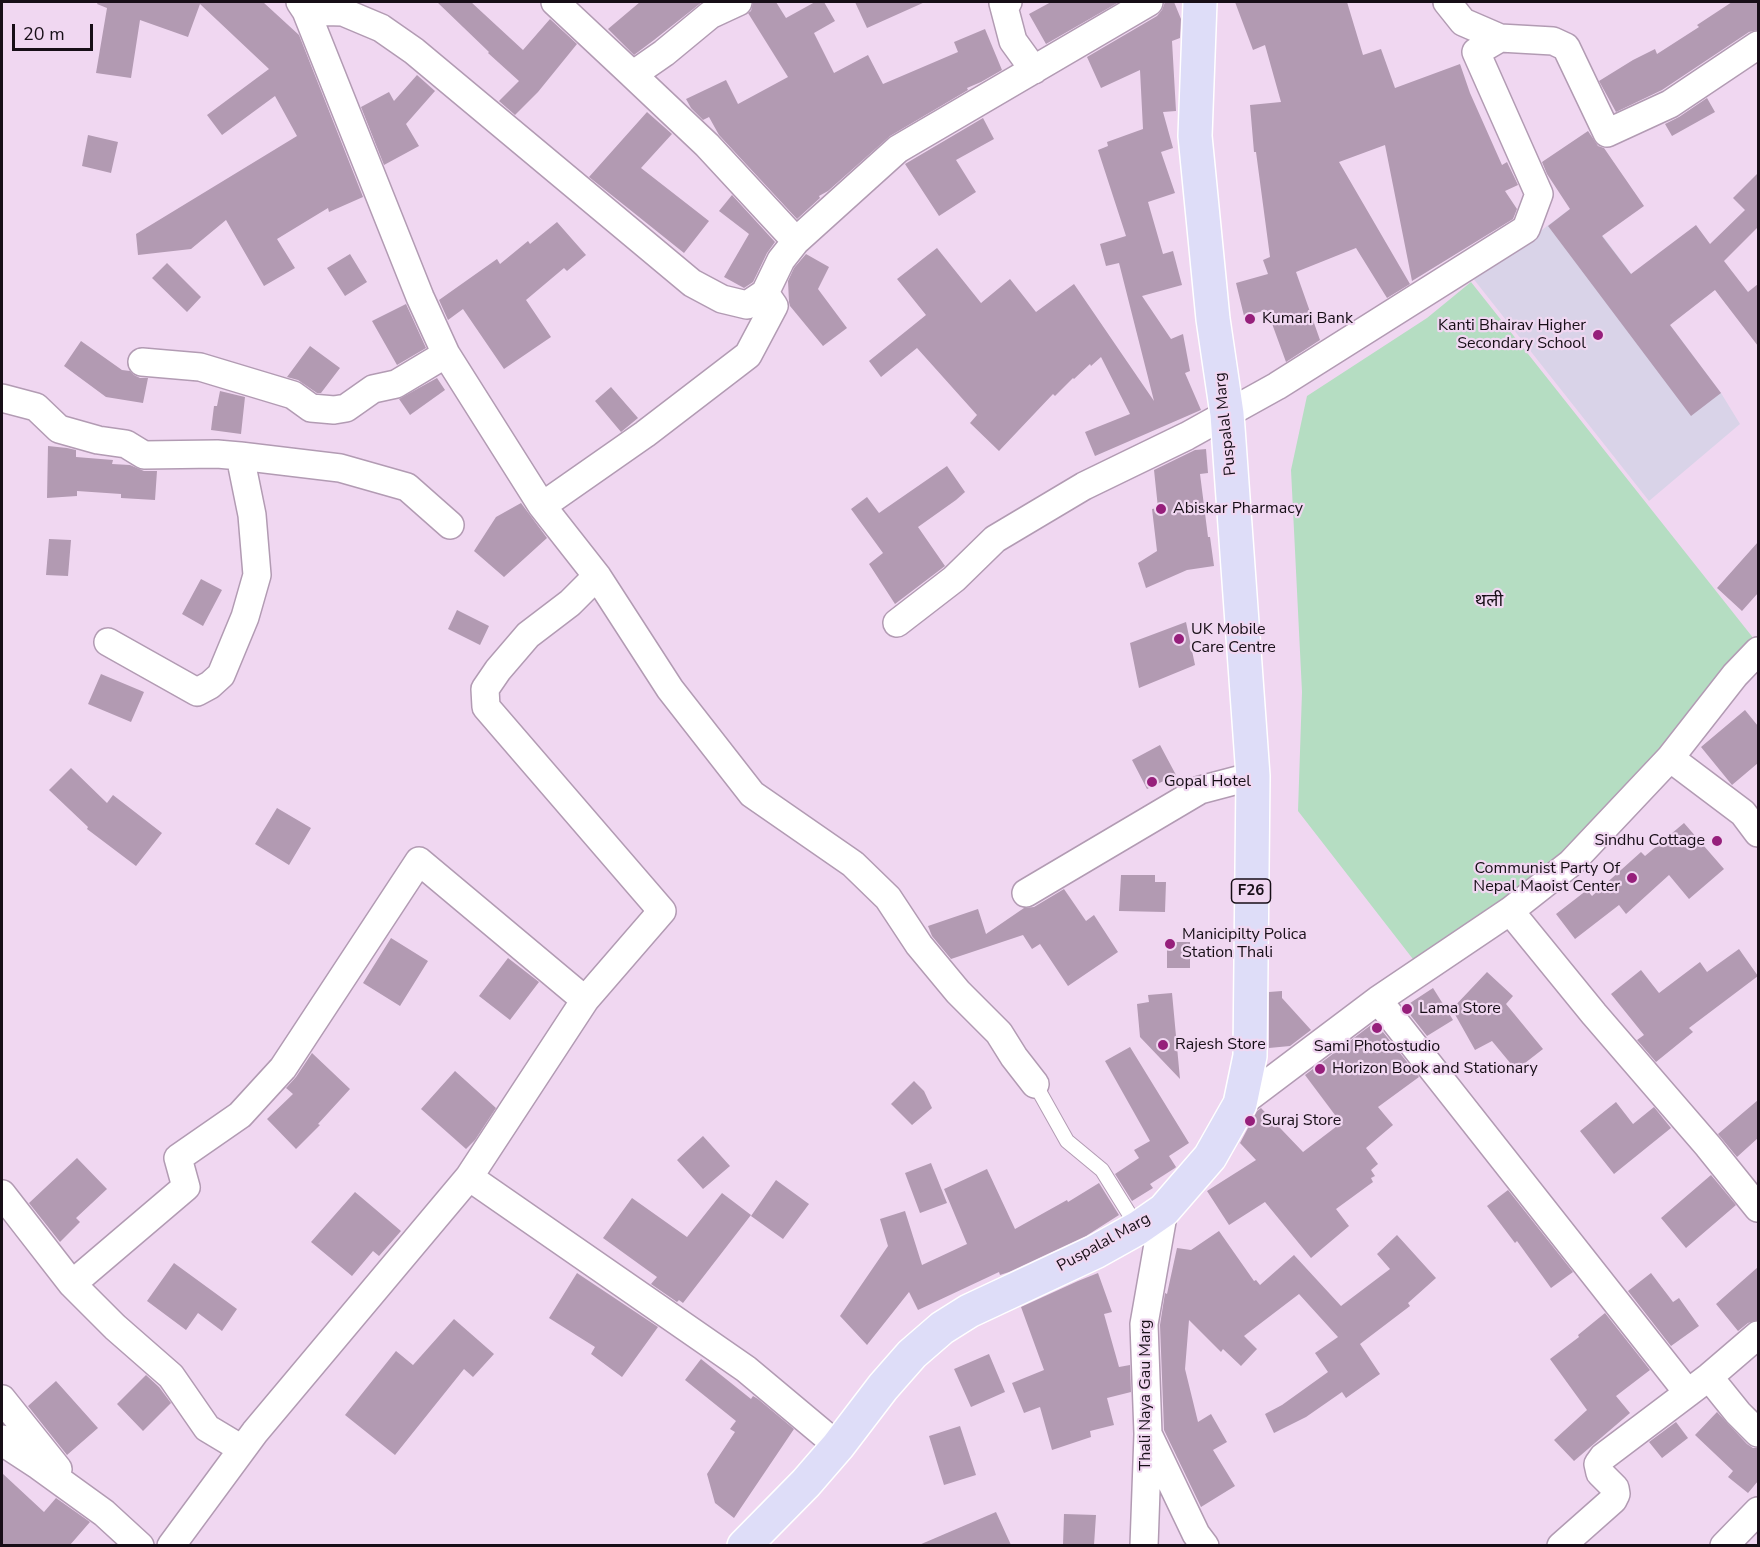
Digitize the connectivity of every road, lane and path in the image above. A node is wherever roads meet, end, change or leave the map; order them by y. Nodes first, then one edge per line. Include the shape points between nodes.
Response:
1 (555, 2) edge
2 (738, 2) edge
3 (1008, 2) edge
4 (1149, 2) edge
5 (1200, 2) edge
6 (1447, 2) edge
7 (303, 6) edge
8 (1500, 38) junction
9 (1758, 45) edge
10 (1034, 70) junction
11 (634, 76) junction
12 (796, 240) junction
13 (765, 293) junction
14 (446, 354) junction
15 (142, 362) dead end
16 (2, 398) edge
17 (1227, 414) junction
18 (240, 456) junction
19 (542, 506) junction
20 (450, 525) dead end
21 (597, 576) junction
22 (897, 623) dead end
23 (108, 642) dead end
24 (1758, 651) edge
25 (1670, 758) junction
26 (1253, 776) junction
27 (1758, 833) edge
28 (1026, 892) dead end
29 (1510, 911) junction
30 (585, 1000) junction
31 (1378, 1000) junction
32 (1035, 1084) joint
33 (1240, 1104) junction
34 (469, 1177) junction
35 (2, 1194) edge
36 (1758, 1208) edge
37 (1164, 1210) junction
38 (1137, 1228) junction
39 (72, 1284) junction
40 (1758, 1335) edge
41 (1699, 1385) junction
42 (2, 1399) edge
43 (1758, 1433) edge
44 (1148, 1434) junction
45 (2, 1439) edge
46 (838, 1446) junction
47 (242, 1449) junction
48 (77, 1494) junction
49 (1758, 1511) edge
50 (140, 1545) edge
51 (171, 1545) edge
52 (744, 1545) edge
53 (1144, 1545) edge
54 (1205, 1545) edge
55 (1562, 1545) edge
56 (1724, 1545) edge

1 - 11 street
2 - 11 street via 710,15
3 - 10 street via 1003,3 1013,41
4 - 10 street
5 - 17 main road, Puspalal Marg / F26 via 1195,136
6 - 8 street via 1462,22
7 - 13 street via 343,12 381,28 414,51 692,283 722,299 747,304
7 - 14 street
8 - 9 street via 1553,41 1566,47 1606,133 1670,104
8 - 17 street via 1476,52 1539,194 1526,229
10 - 12 street via 898,148
11 - 12 street via 707,145
12 - 13 street
13 - 19 street via 774,306 748,354 645,434
14 - 15 street via 396,384 373,389 346,408 334,410 311,408 293,395 200,367
14 - 19 street
16 - 18 street via 36,407 59,429 126,444 144,455
17 - 22 street via 1084,486 995,539 954,579
17 - 26 main road, Puspalal Marg / F26
18 - 20 street via 340,468 407,487
18 - 23 street via 252,515 257,575 221,675 197,692
19 - 21 street
21 - 30 street via 570,603 528,634 485,689 486,707 662,910
21 - 32 street via 670,689 752,794 853,864 888,898 919,945 958,992 999,1032
24 - 25 street
25 - 27 street via 1743,813
25 - 29 street via 1571,863
26 - 28 street via 1200,790
26 - 33 main road, Puspalal Marg / F26 via 1250,1056
29 - 31 street
29 - 36 street
30 - 34 street
30 - 39 street via 419,861 283,1068 240,1115 178,1158 186,1186
31 - 33 street
31 - 41 street
32 - 38 lane via 1067,1141 1102,1170
33 - 37 main road, Puspalal Marg / F26 via 1210,1157
34 - 46 street via 746,1369
34 - 47 street
35 - 39 street
37 - 38 main road, Puspalal Marg / F26
37 - 44 street, Thali Naya Gau Marg via 1144,1324
38 - 46 main road, Puspalal Marg / F26 via 942,1328 912,1354
39 - 47 street via 171,1376 207,1428
40 - 41 street
41 - 43 street
41 - 55 street via 1598,1464 1616,1494
42 - 48 street
44 - 53 street, Thali Naya Gau Marg
44 - 54 street
45 - 48 street
46 - 52 main road, Puspalal Marg / F26
47 - 51 street
48 - 50 street
49 - 56 street

